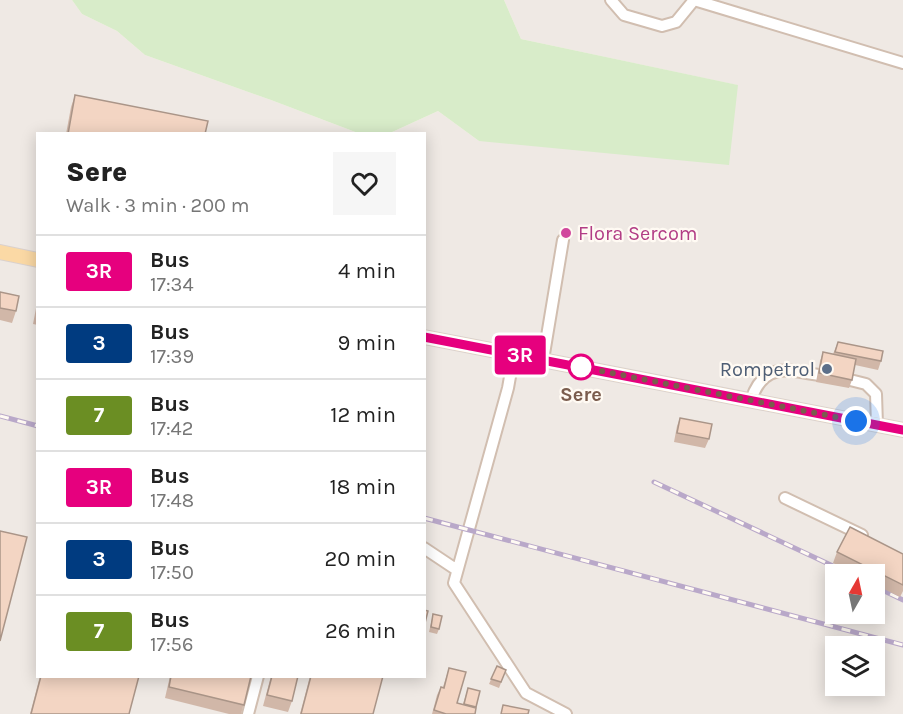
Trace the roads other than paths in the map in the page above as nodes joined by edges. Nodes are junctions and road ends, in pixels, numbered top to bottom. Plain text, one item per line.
1 (611, 0) edge
2 (903, 63) edge
3 (563, 240) dead end
4 (0, 252) edge
5 (36, 260) edge
6 (426, 337) edge
7 (514, 354) junction
8 (543, 360) junction
9 (818, 375) edge
10 (850, 380) edge
11 (751, 400) junction
12 (877, 425) junction
13 (903, 430) edge
14 (785, 498) dead end
15 (876, 541) edge
16 (426, 549) edge
17 (457, 570) junction
18 (257, 678) edge
19 (248, 714) edge
20 (566, 714) edge

1 - 2 street
3 - 8 street
4 - 5 main road
6 - 7 main road
7 - 8 main road
7 - 17 street
8 - 11 main road
9 - 11 street
10 - 12 street
11 - 12 main road
12 - 13 main road
14 - 15 street
16 - 17 street
17 - 20 street
18 - 19 street

